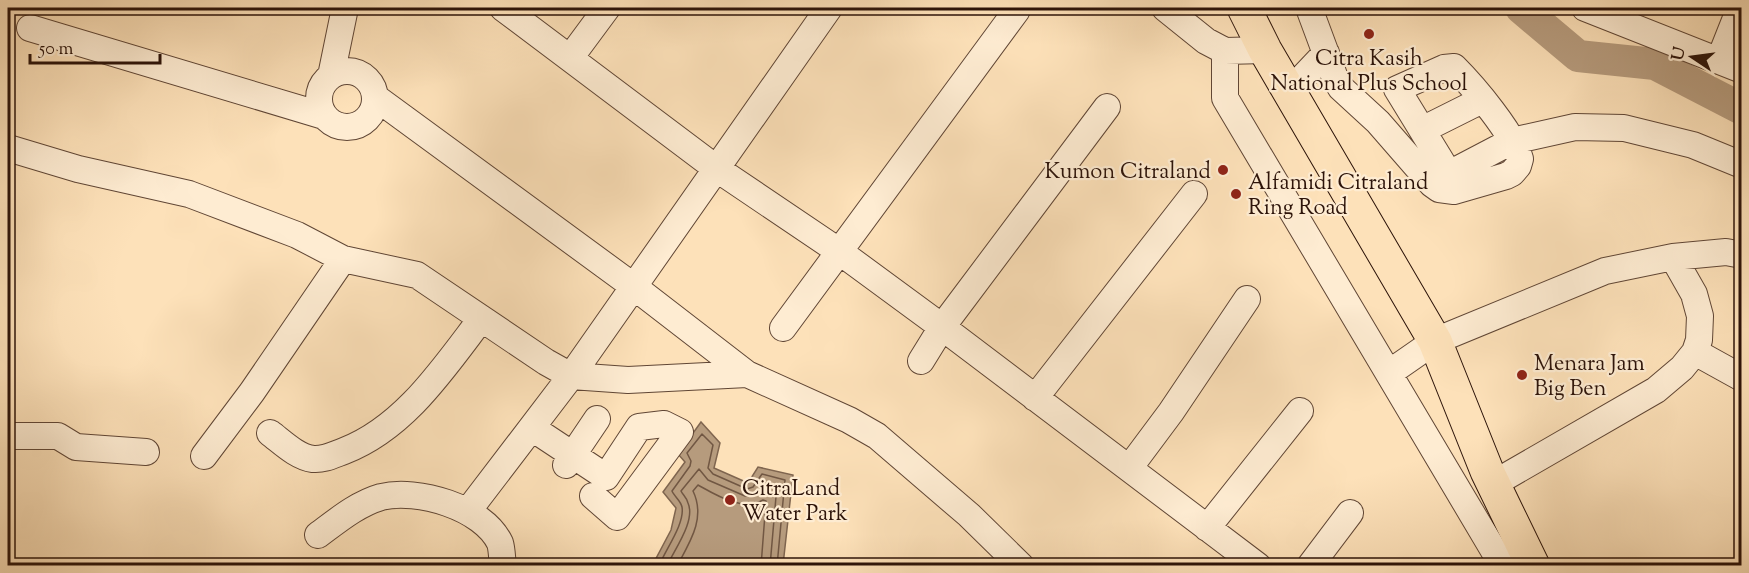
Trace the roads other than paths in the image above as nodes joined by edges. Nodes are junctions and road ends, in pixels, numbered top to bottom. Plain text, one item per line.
1 (345, 8) edge
2 (503, 8) edge
3 (607, 8) edge
4 (829, 8) edge
5 (1165, 8) edge
6 (1244, 8) edge
7 (1309, 8) edge
8 (1740, 8) edge
9 (1017, 10) dead end
10 (1596, 10) edge
11 (30, 28) dead end
12 (1266, 50) junction
13 (1225, 51) junction
14 (1326, 53) junction
15 (570, 58) junction
16 (1730, 66) edge
17 (331, 76) junction
18 (1290, 91) junction
19 (375, 97) junction
20 (1482, 100) junction
21 (1107, 107) dead end
22 (324, 116) junction
23 (1422, 130) junction
24 (1512, 141) junction
25 (8, 148) edge
26 (1742, 165) edge
27 (717, 169) junction
28 (1194, 194) dead end
29 (840, 252) junction
30 (1742, 255) edge
31 (1673, 257) junction
32 (343, 259) junction
33 (633, 286) junction
34 (1247, 299) dead end
35 (481, 319) junction
36 (942, 327) junction
37 (783, 328) dead end
38 (1435, 341) junction
39 (1695, 352) junction
40 (921, 361) dead end
41 (1389, 373) junction
42 (747, 374) junction
43 (571, 376) junction
44 (1742, 378) edge
45 (1035, 398) junction
46 (1300, 411) dead end
47 (597, 419) dead end
48 (529, 432) junction
49 (270, 433) dead end
50 (8, 436) edge
51 (146, 452) dead end
52 (204, 456) dead end
53 (569, 460) junction
54 (1130, 467) junction
55 (1490, 477) junction
56 (599, 486) dead end
57 (1456, 487) junction
58 (468, 512) junction
59 (1350, 513) dead end
60 (1207, 528) junction
61 (318, 535) dead end
62 (503, 566) edge
63 (1021, 566) edge
64 (1258, 566) edge
65 (1310, 566) edge
66 (1503, 566) edge
67 (1533, 566) edge

1 - 17 street
2 - 15 street
3 - 15 street
4 - 27 street
5 - 13 street
6 - 12 highway
7 - 14 street
8 - 16 street
9 - 29 street
10 - 16 street
11 - 22 street
12 - 13 street
12 - 18 highway
13 - 41 street
14 - 18 street
14 - 24 street
15 - 27 street
17 - 19 street
17 - 22 street
18 - 38 highway
19 - 22 street
19 - 33 street
20 - 23 street
20 - 23 street
20 - 24 street
21 - 36 street
23 - 24 street
24 - 26 street
25 - 32 street
27 - 29 street
27 - 33 street
28 - 45 street
29 - 36 street
29 - 37 street
30 - 31 street
31 - 38 street
31 - 39 street
32 - 35 street
32 - 52 street
33 - 42 street
33 - 43 street
34 - 54 street
35 - 43 street
35 - 49 street
36 - 40 street
36 - 45 street
38 - 41 street
38 - 55 highway
39 - 44 street
39 - 55 street
41 - 57 street
42 - 43 street
42 - 63 street
43 - 48 street
45 - 54 street
46 - 60 street
47 - 53 street
48 - 53 street
48 - 58 street
50 - 51 street
53 - 56 street
54 - 60 street
55 - 57 street
55 - 67 highway
57 - 66 street
58 - 61 street
58 - 62 street
59 - 65 street
60 - 64 street

